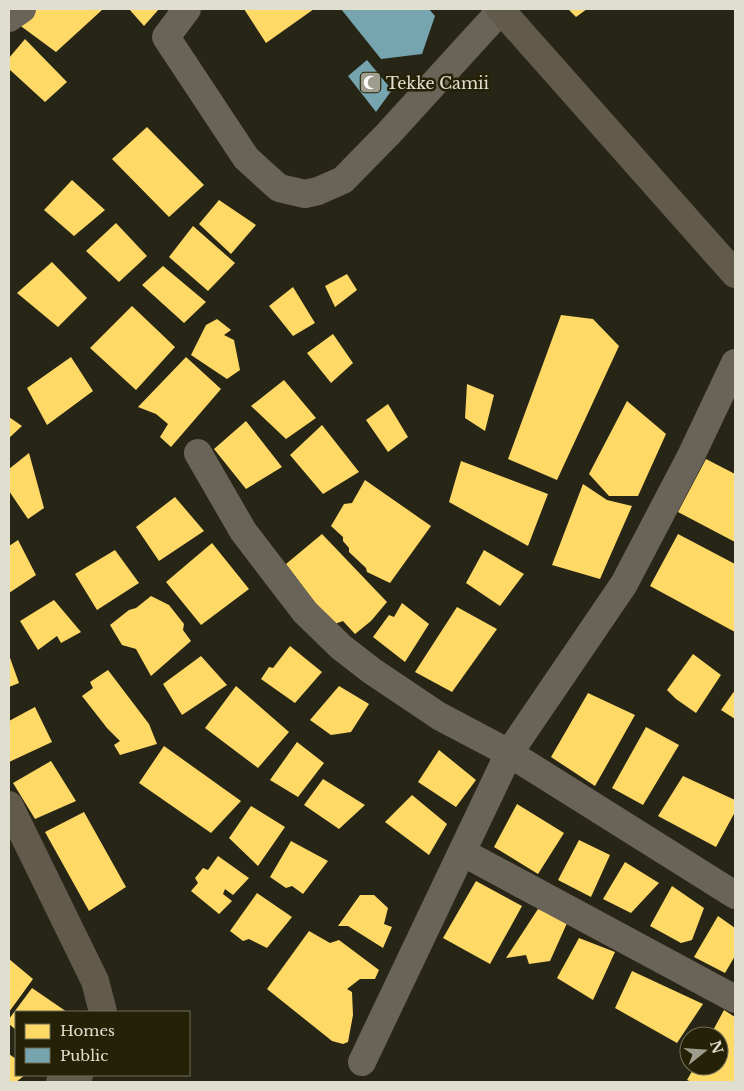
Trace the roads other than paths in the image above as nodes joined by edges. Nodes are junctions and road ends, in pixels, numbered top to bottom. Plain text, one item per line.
1 (22, 9) edge
2 (187, 9) edge
3 (501, 9) edge
4 (9, 18) edge
5 (735, 274) edge
6 (735, 363) edge
7 (198, 453) dead end
8 (509, 753) junction
9 (9, 806) edge
10 (462, 852) junction
11 (735, 895) edge
12 (735, 999) edge
13 (103, 1011) edge
14 (362, 1062) dead end
15 (76, 1076) edge
16 (60, 1082) edge

1 - 4 street
2 - 3 street
3 - 5 street
6 - 8 street
7 - 8 street
8 - 10 street
8 - 11 street
9 - 13 street
10 - 12 street
10 - 14 street
15 - 16 street

